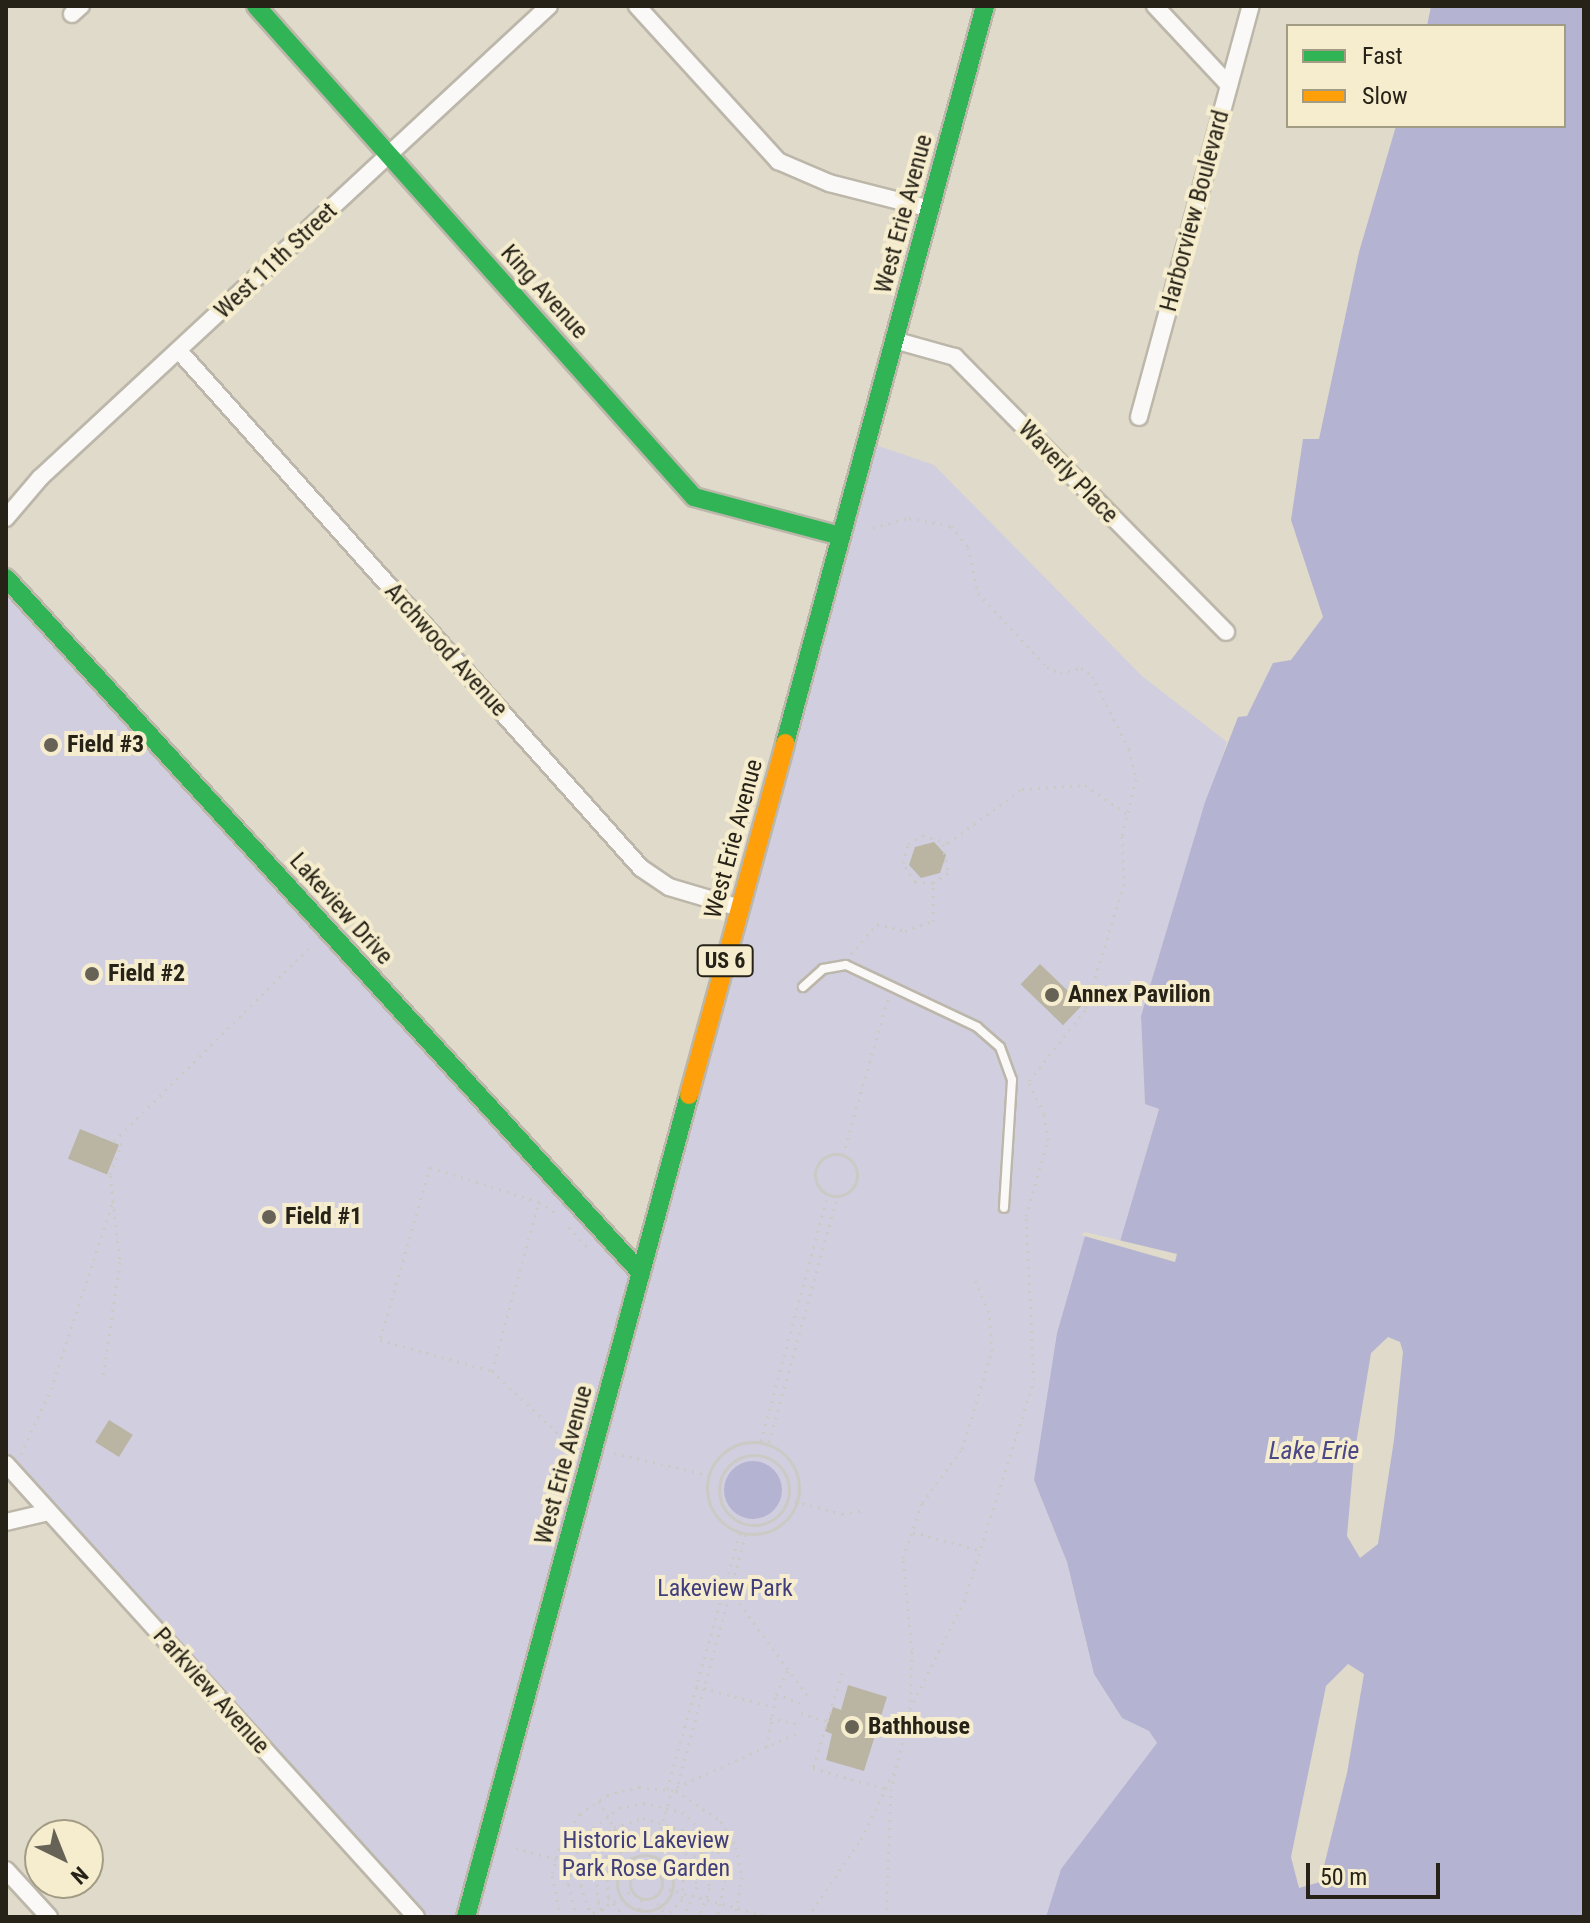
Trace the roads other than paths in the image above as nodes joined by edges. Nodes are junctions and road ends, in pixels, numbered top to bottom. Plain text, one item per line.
1 (256, 6) edge
2 (549, 6) edge
3 (637, 6) edge
4 (985, 6) edge
5 (1155, 6) edge
6 (1251, 6) edge
7 (1229, 85) junction
8 (389, 154) junction
9 (930, 209) junction
10 (894, 340) junction
11 (180, 352) junction
12 (1139, 417) dead end
13 (6, 518) edge
14 (841, 536) junction
15 (6, 578) edge
16 (1226, 632) dead end
17 (740, 908) junction
18 (803, 987) dead end
19 (1004, 1208) dead end
20 (641, 1273) junction
21 (6, 1464) edge
22 (49, 1512) junction
23 (6, 1522) edge
24 (6, 1870) edge
25 (49, 1917) edge
26 (416, 1917) edge
27 (466, 1917) edge

1 - 8 main road, King Avenue
2 - 8 street, West 11th Street
3 - 9 street
4 - 9 main road, West Erie Avenue / US 6
5 - 7 street
6 - 7 street, Harborview Boulevard
7 - 12 street, Harborview Boulevard
8 - 11 street, West 11th Street
8 - 14 main road, King Avenue
9 - 10 main road, West Erie Avenue / US 6
10 - 14 main road, West Erie Avenue / US 6
10 - 16 street, Waverly Place
11 - 13 street, West 11th Street
11 - 17 street, Archwood Avenue
14 - 17 main road, West Erie Avenue / US 6
15 - 20 main road, Lakeview Drive
17 - 20 main road, West Erie Avenue / US 6
18 - 19 lane
20 - 27 main road, West Erie Avenue / US 6
21 - 22 street, Parkview Avenue
22 - 23 street
22 - 26 street, Parkview Avenue
24 - 25 street

